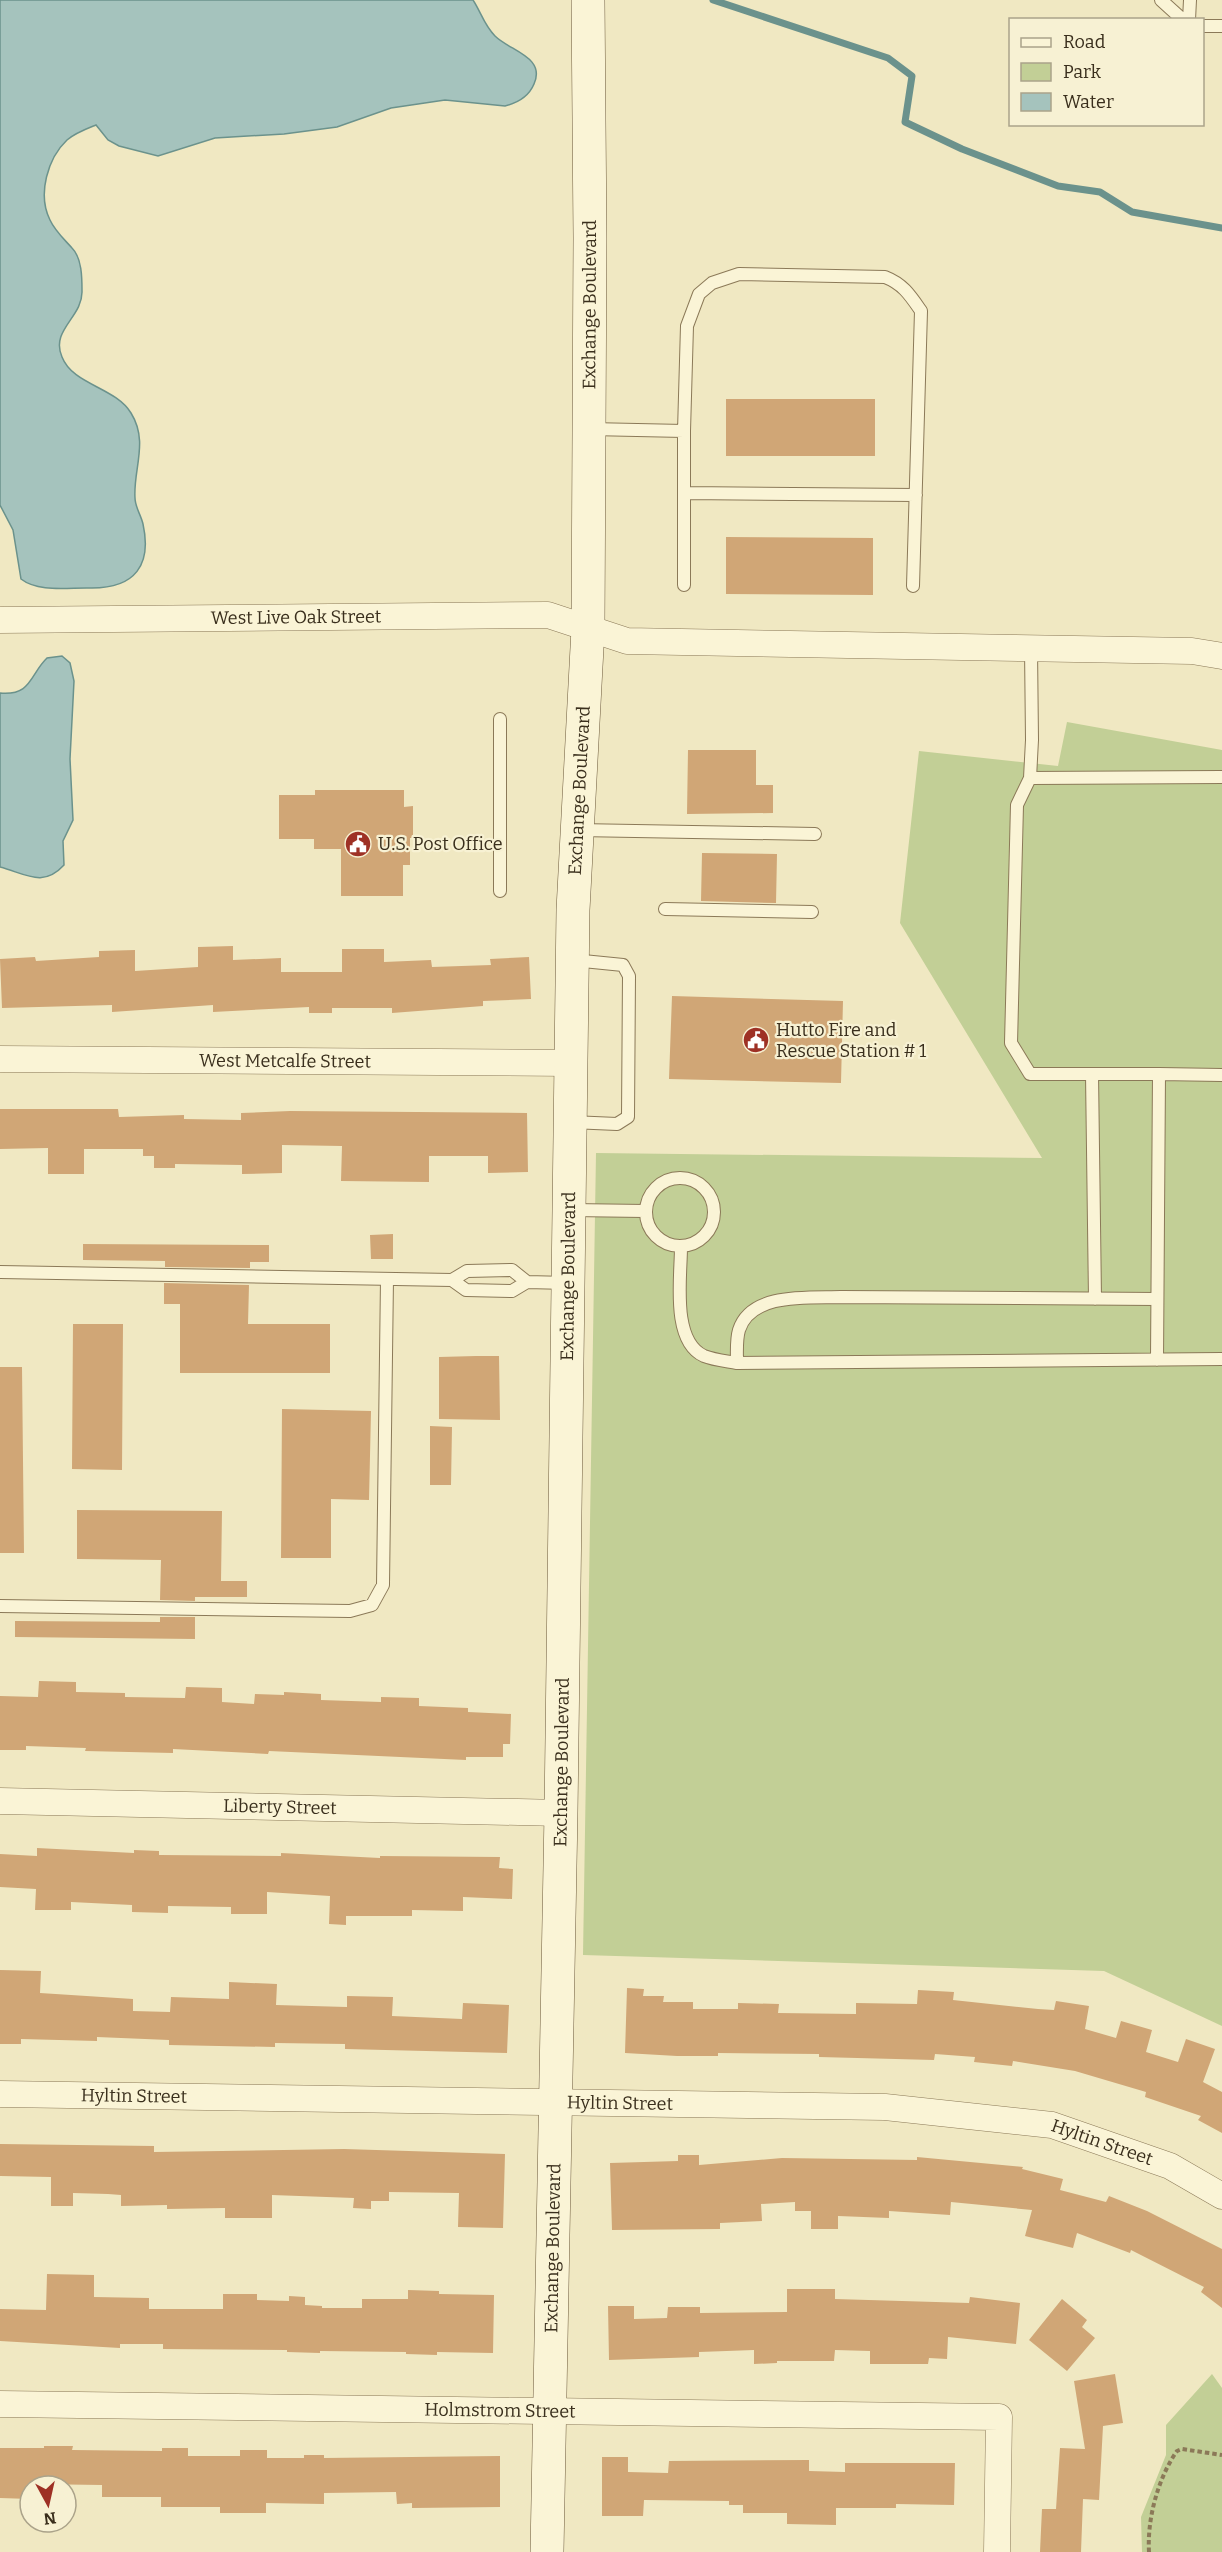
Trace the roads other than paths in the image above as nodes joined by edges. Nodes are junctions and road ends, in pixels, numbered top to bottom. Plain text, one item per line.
1 (588, 0) edge
2 (1161, 0) edge
3 (1190, 0) edge
4 (1181, 18) edge
5 (1189, 18) edge
6 (1204, 26) edge
7 (1222, 26) edge
8 (589, 429) junction
9 (684, 431) junction
10 (685, 493) junction
11 (916, 495) junction
12 (684, 585) dead end
13 (913, 586) dead end
14 (1, 616) edge
15 (588, 629) junction
16 (1031, 648) junction
17 (1222, 656) edge
18 (500, 719) dead end
19 (1222, 777) edge
20 (1030, 778) junction
21 (577, 830) junction
22 (815, 834) dead end
23 (500, 891) dead end
24 (665, 909) dead end
25 (812, 912) dead end
26 (572, 960) junction
27 (0, 1059) edge
28 (571, 1063) junction
29 (1092, 1074) junction
30 (1160, 1074) junction
31 (1222, 1076) edge
32 (570, 1122) junction
33 (569, 1210) junction
34 (645, 1211) junction
35 (681, 1246) junction
36 (0, 1272) edge
37 (387, 1279) junction
38 (452, 1280) junction
39 (527, 1282) junction
40 (568, 1283) junction
41 (1095, 1299) junction
42 (1157, 1299) junction
43 (1222, 1359) edge
44 (1157, 1360) junction
45 (737, 1363) junction
46 (0, 1606) edge
47 (0, 1801) edge
48 (561, 1813) junction
49 (0, 2094) edge
50 (555, 2103) junction
51 (1222, 2196) edge
52 (0, 2404) edge
53 (550, 2411) junction
54 (547, 2552) edge
55 (997, 2552) edge

1 - 8 street, Exchange Boulevard
2 - 4 lane
3 - 5 lane
6 - 7 lane
8 - 9 lane
8 - 15 street, Exchange Boulevard
9 - 10 lane
9 - 11 lane
10 - 11 lane
10 - 12 lane
11 - 13 lane
14 - 15 street, West Live Oak Street
15 - 16 street, West Live Oak Street
15 - 21 street, Exchange Boulevard
16 - 17 street, West Live Oak Street
16 - 20 lane
18 - 23 lane
19 - 20 lane
20 - 29 lane
21 - 22 lane
21 - 26 street, Exchange Boulevard
24 - 25 lane
26 - 28 street, Exchange Boulevard
26 - 32 lane
27 - 28 street, West Metcalfe Street
28 - 32 street, Exchange Boulevard
29 - 30 lane
29 - 41 lane
30 - 31 lane
30 - 42 lane
32 - 33 street, Exchange Boulevard
33 - 34 lane
33 - 40 street, Exchange Boulevard
34 - 35 lane
34 - 35 lane
35 - 45 lane
36 - 37 lane
37 - 38 lane
37 - 46 lane
38 - 39 lane
38 - 39 lane
39 - 40 lane
40 - 48 street, Exchange Boulevard
41 - 42 lane
41 - 45 lane
42 - 44 lane
43 - 44 lane
44 - 45 lane
47 - 48 street, Liberty Street
48 - 50 street, Exchange Boulevard
49 - 50 street, Hyltin Street
50 - 51 street, Hyltin Street
50 - 53 street, Exchange Boulevard
52 - 53 street, Holmstrom Street
53 - 54 street, Exchange Boulevard
53 - 55 street, Holmstrom Street

